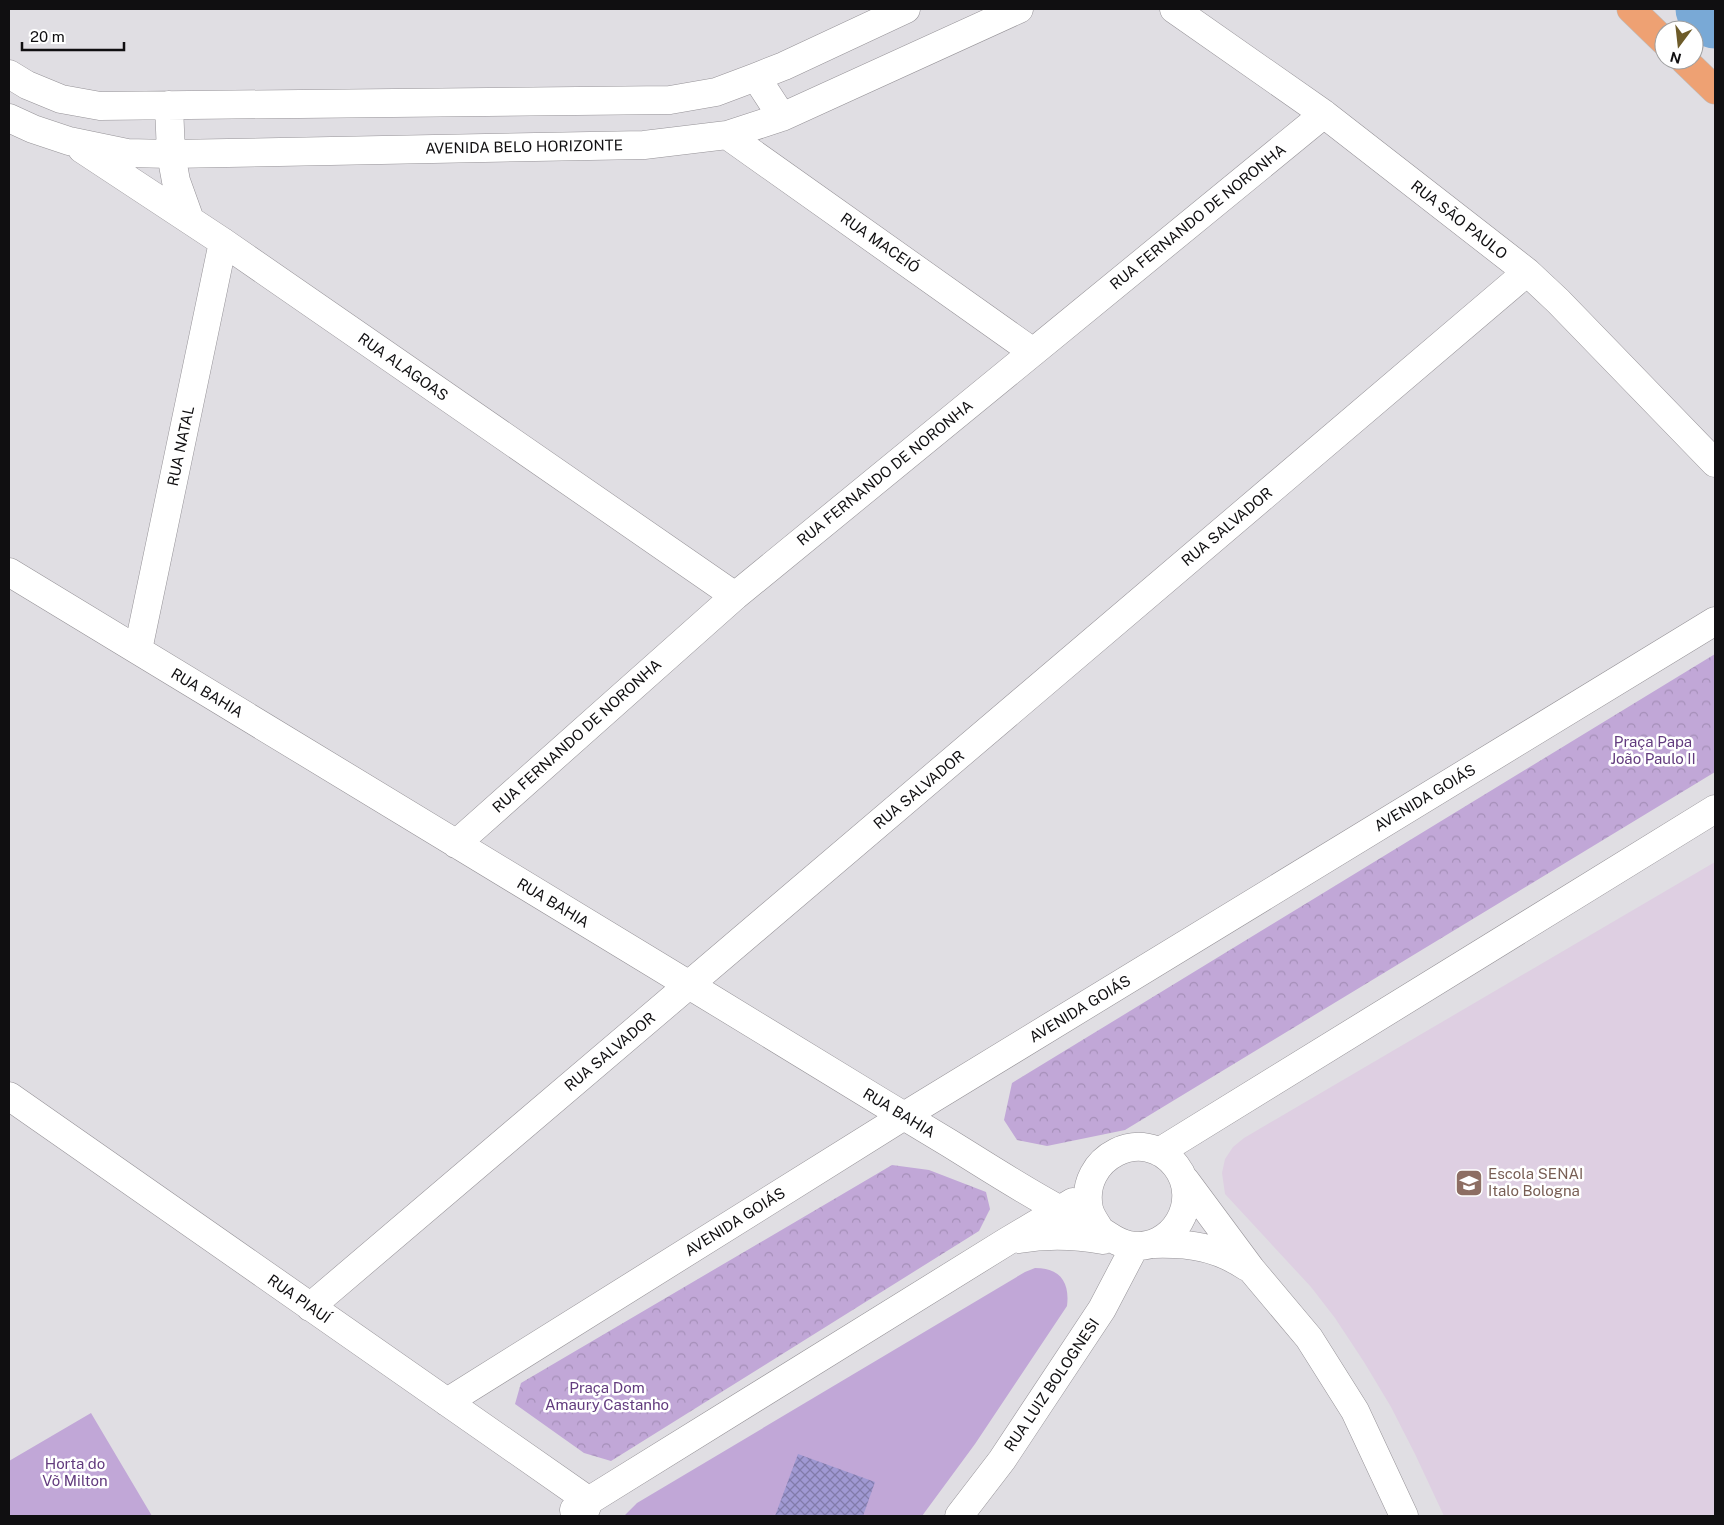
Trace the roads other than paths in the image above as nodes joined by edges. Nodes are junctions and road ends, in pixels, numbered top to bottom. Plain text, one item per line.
1 (906, 9) edge
2 (1019, 9) edge
3 (1174, 9) edge
4 (1631, 9) edge
5 (1654, 31) edge
6 (1694, 70) edge
7 (9, 74) edge
8 (756, 77) junction
9 (1715, 90) edge
10 (670, 100) junction
11 (170, 105) junction
12 (1324, 114) junction
13 (782, 116) junction
14 (9, 118) edge
15 (727, 135) junction
16 (69, 141) junction
17 (677, 142) junction
18 (171, 154) junction
19 (190, 220) junction
20 (224, 242) junction
21 (1527, 272) junction
22 (1033, 352) junction
23 (1715, 463) edge
24 (9, 572) edge
25 (735, 596) junction
26 (1715, 621) edge
27 (138, 650) junction
28 (1715, 810) edge
29 (456, 844) junction
30 (689, 985) junction
31 (9, 1096) edge
32 (904, 1116) junction
33 (1159, 1152) junction
34 (1185, 1180) junction
35 (1088, 1194) junction
36 (1060, 1210) junction
37 (1126, 1240) junction
38 (1006, 1242) junction
39 (1251, 1269) junction
40 (310, 1307) junction
41 (447, 1402) junction
42 (586, 1509) edge
43 (564, 1516) edge
44 (959, 1516) edge
45 (1404, 1516) edge

1 - 8 street
2 - 13 street, AVENIDA BELO HORIZONTE
3 - 12 street, RUA SÃO PAULO
4 - 5 main road
6 - 9 main road
7 - 11 street
8 - 10 street
8 - 13 street
10 - 11 street
10 - 17 street
11 - 18 street
12 - 21 street, RUA SÃO PAULO
12 - 22 street, RUA FERNANDO DE NORONHA
13 - 15 street, AVENIDA BELO HORIZONTE
14 - 16 street, AVENIDA BELO HORIZONTE
15 - 17 street, AVENIDA BELO HORIZONTE
15 - 22 street, RUA MACEIÓ
16 - 18 street, AVENIDA BELO HORIZONTE
16 - 19 street, RUA ALAGOAS
17 - 18 street, AVENIDA BELO HORIZONTE
18 - 19 street
19 - 20 street, RUA ALAGOAS
20 - 25 street, RUA ALAGOAS
20 - 27 street, RUA NATAL
21 - 23 street, RUA SÃO PAULO
21 - 30 street, RUA SALVADOR
22 - 25 street, RUA FERNANDO DE NORONHA
24 - 27 street, RUA BAHIA
25 - 29 street, RUA FERNANDO DE NORONHA
26 - 32 street, AVENIDA GOIÁS
27 - 29 street, RUA BAHIA
28 - 33 street
29 - 30 street, RUA BAHIA
30 - 32 street, RUA BAHIA
30 - 40 street, RUA SALVADOR
31 - 40 street, RUA PIAUÍ
32 - 36 street, RUA BAHIA
32 - 41 street, AVENIDA GOIÁS
33 - 34 street
33 - 35 street
34 - 37 street
34 - 39 street
35 - 36 street
35 - 37 street
36 - 37 street, RUA BAHIA
36 - 38 street
37 - 38 street
37 - 39 street
37 - 44 street, RUA LUIZ BOLOGNESI
38 - 42 street
39 - 45 street
40 - 41 street, RUA PIAUÍ
41 - 42 street, RUA PIAUÍ
42 - 43 street

